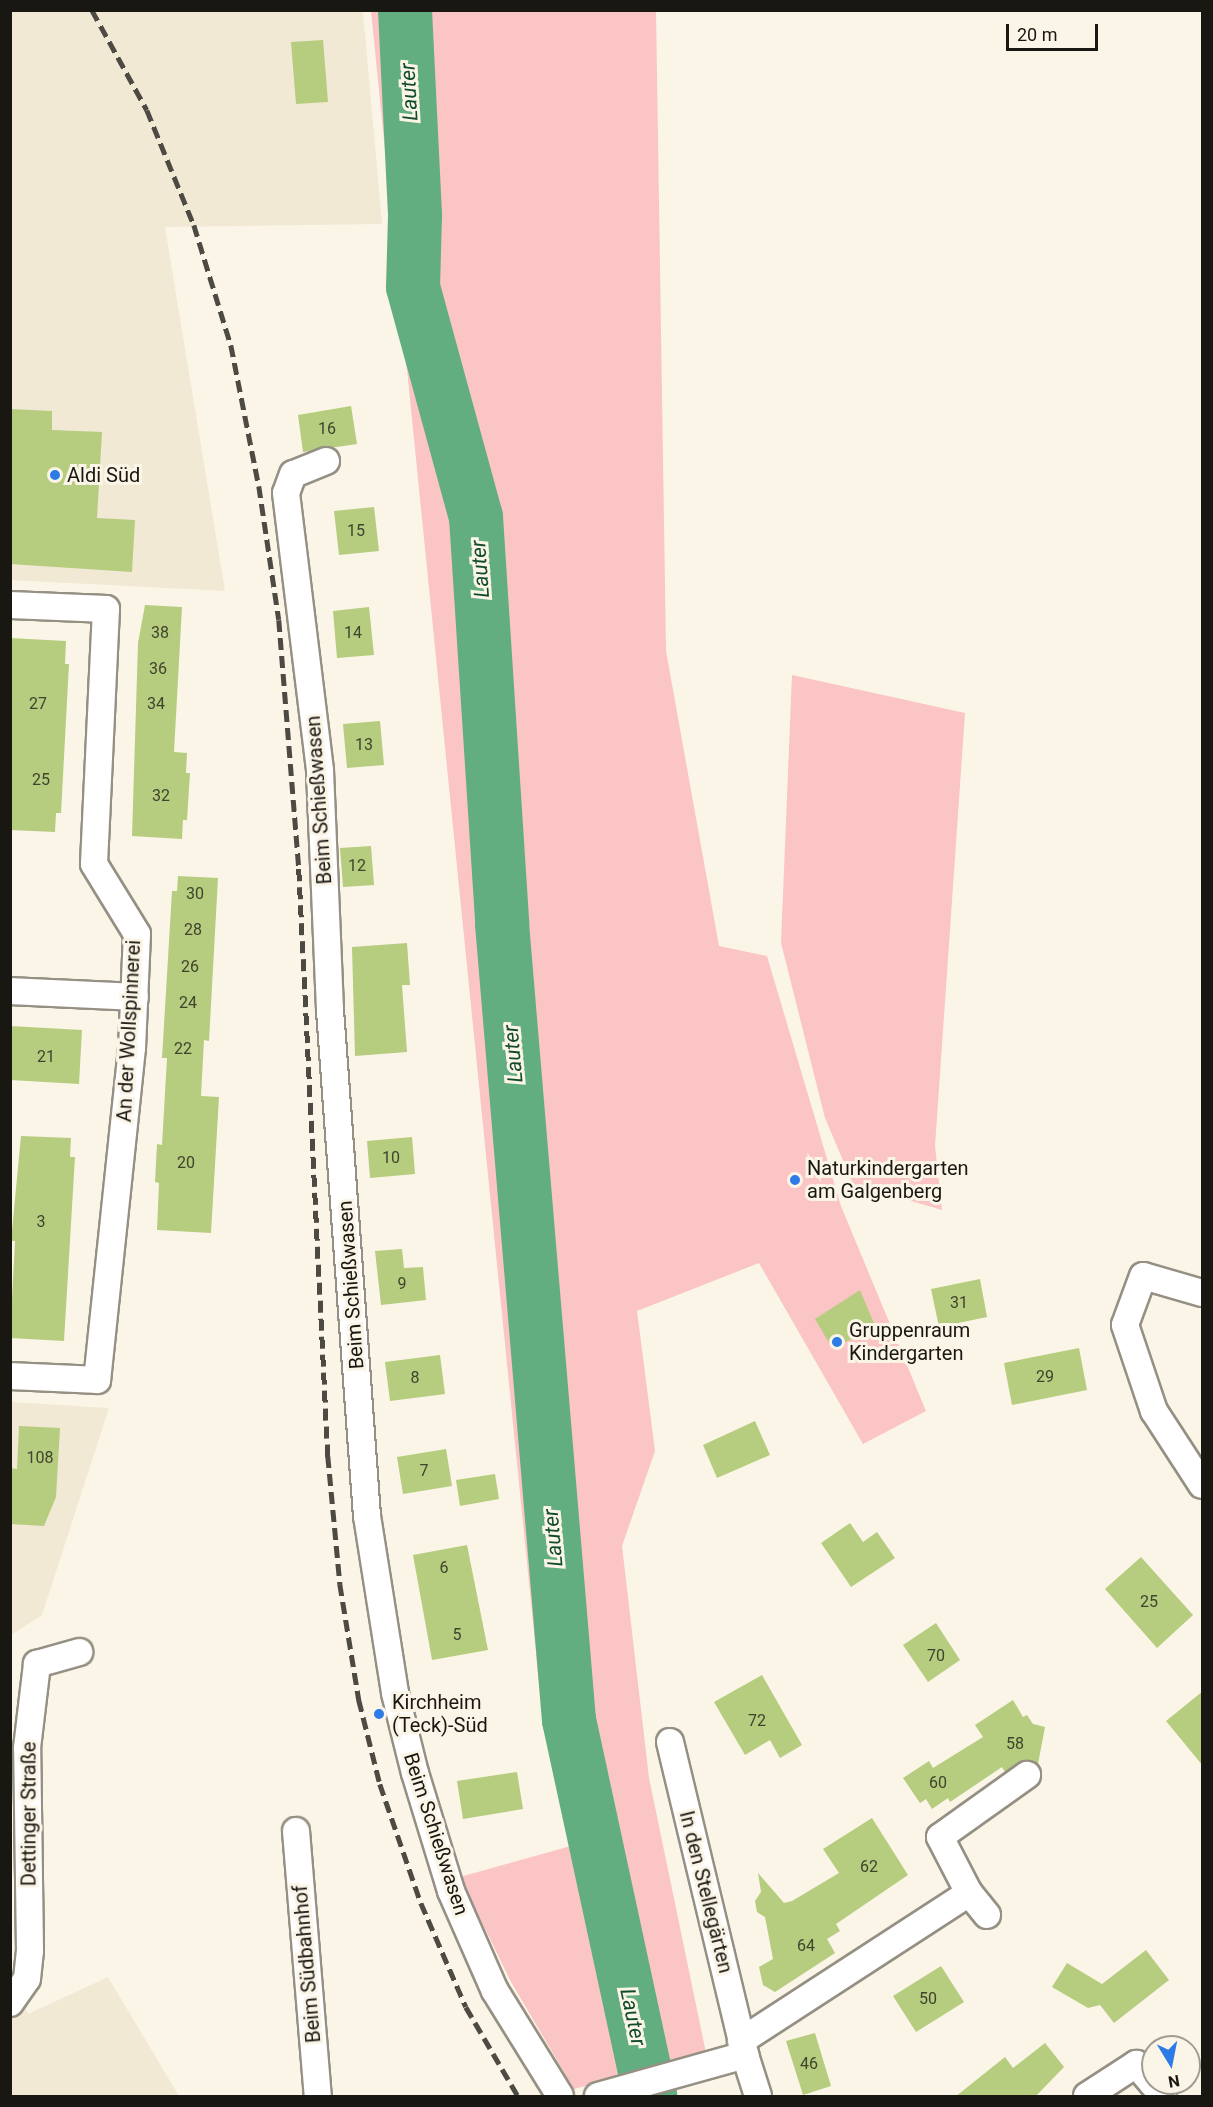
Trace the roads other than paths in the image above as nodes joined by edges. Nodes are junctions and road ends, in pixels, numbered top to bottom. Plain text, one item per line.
1 (326, 461) dead end
2 (10, 605) edge
3 (10, 991) edge
4 (135, 997) junction
5 (1203, 1293) edge
6 (10, 1376) edge
7 (1203, 1485) edge
8 (79, 1652) dead end
9 (670, 1742) dead end
10 (1027, 1775) dead end
11 (296, 1831) dead end
12 (969, 1893) junction
13 (987, 1915) dead end
14 (10, 2003) edge
15 (743, 2048) junction
16 (318, 2097) edge
17 (560, 2097) edge
18 (598, 2097) edge
19 (758, 2097) edge
20 (1087, 2097) edge
21 (1163, 2097) edge

1 - 17 street, Beim Schießwasen
2 - 4 street, An der Wollspinnerei
3 - 4 street
4 - 6 street, An der Wollspinnerei
5 - 7 street
8 - 14 street, Dettinger Straße
9 - 15 street, In den Stellegärten
10 - 12 street
11 - 16 street, Beim Südbahnhof
12 - 13 street
12 - 15 street
15 - 18 street
15 - 19 street, In den Stellegärten
20 - 21 street

